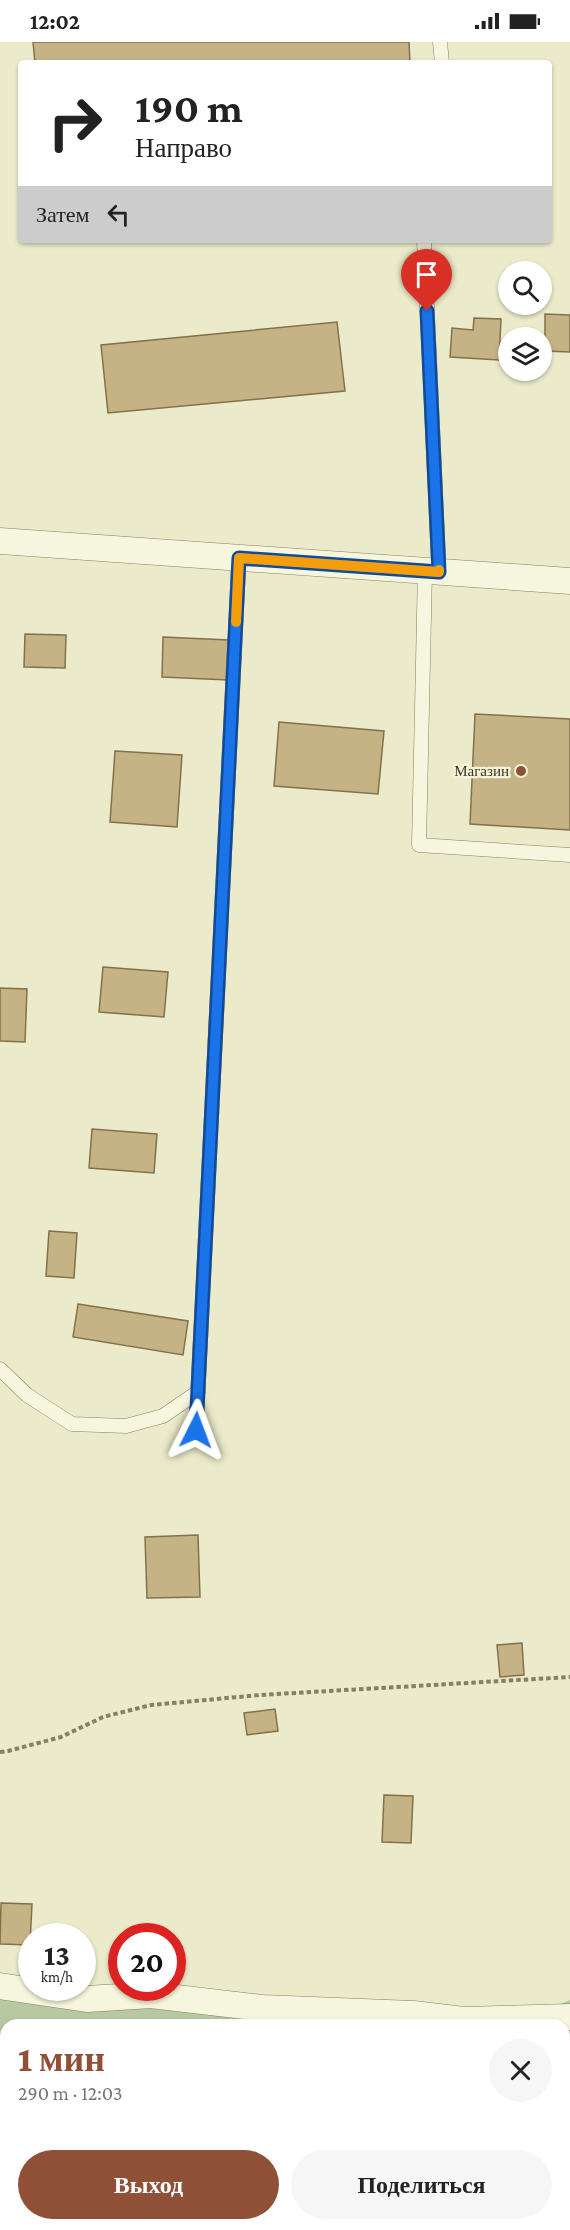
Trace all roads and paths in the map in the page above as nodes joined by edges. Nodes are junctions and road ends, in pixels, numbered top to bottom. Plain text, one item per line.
1 (440, 42) edge
2 (442, 60) edge
3 (424, 243) edge
4 (0, 541) edge
5 (239, 558) junction
6 (432, 571) junction
7 (570, 581) edge
8 (570, 855) edge
9 (0, 1369) edge
10 (198, 1392) junction
11 (196, 1430) dead end
12 (570, 1677) edge
13 (0, 1752) edge
14 (0, 1986) edge
15 (570, 2017) edge
16 (444, 2019) edge
17 (527, 2019) edge

1 - 2 lane
3 - 6 lane
4 - 5 street
5 - 6 street
5 - 10 lane
6 - 7 street
6 - 8 lane
9 - 10 lane
10 - 11 lane
12 - 13 path
14 - 16 street
15 - 17 street

